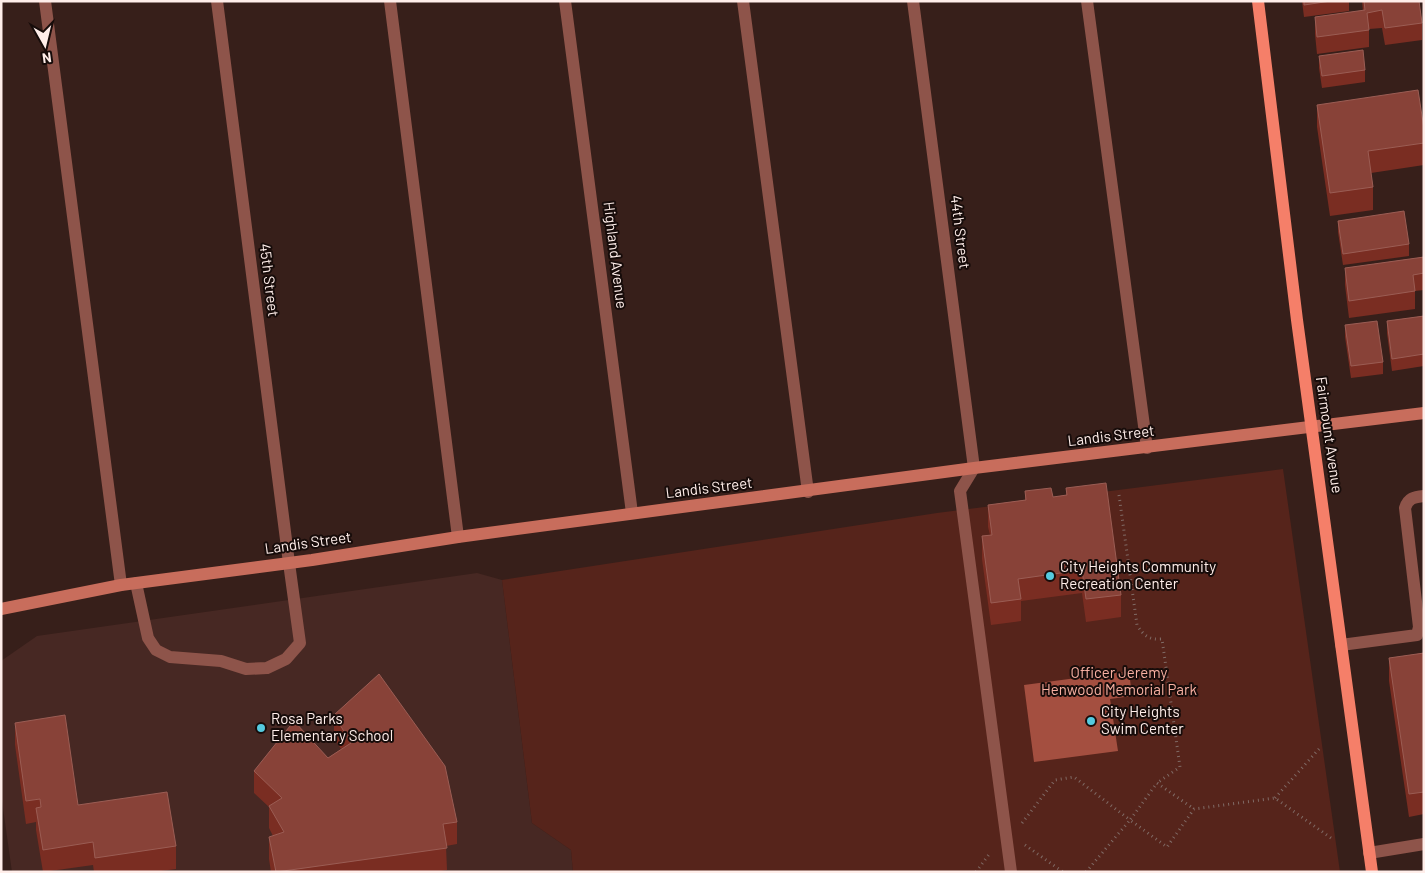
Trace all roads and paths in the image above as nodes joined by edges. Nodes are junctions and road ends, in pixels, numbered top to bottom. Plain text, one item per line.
1 (45, 1) edge
2 (217, 1) edge
3 (390, 1) edge
4 (565, 1) edge
5 (743, 1) edge
6 (913, 1) edge
7 (1087, 1) edge
8 (1258, 1) edge
9 (1424, 413) edge
10 (1312, 425) junction
11 (1147, 448) junction
12 (974, 468) junction
13 (808, 492) junction
14 (1119, 496) dead end
15 (1424, 496) edge
16 (632, 514) junction
17 (458, 537) junction
18 (289, 563) junction
19 (136, 583) junction
20 (121, 585) junction
21 (1, 609) edge
22 (1341, 645) junction
23 (1319, 749) dead end
24 (1157, 783) junction
25 (1275, 798) junction
26 (1194, 809) junction
27 (1130, 820) junction
28 (1008, 834) junction
29 (1331, 838) dead end
30 (1424, 844) edge
31 (1369, 852) junction
32 (1011, 872) edge
33 (1063, 872) edge
34 (1086, 872) edge
35 (1372, 872) edge

1 - 20 street
2 - 18 street, 45th Street
3 - 17 street
4 - 16 street, Highland Avenue
5 - 13 street
6 - 12 street, 44th Street
7 - 11 street
8 - 10 main road, Fairmount Avenue
9 - 10 street, Landis Street
10 - 11 street, Landis Street
10 - 22 main road, Fairmount Avenue
11 - 12 street, Landis Street
12 - 13 street, Landis Street
12 - 28 street
13 - 16 street, Landis Street
14 - 24 path
15 - 22 street
16 - 17 street, Landis Street
17 - 18 street, Landis Street
18 - 19 street, Landis Street
18 - 19 street, 45th Street
19 - 20 street, Landis Street
20 - 21 street, Landis Street
22 - 31 main road, Fairmount Avenue
23 - 25 path
24 - 26 path
24 - 27 path
25 - 26 path
25 - 29 path
26 - 27 path
27 - 28 path
27 - 34 path
28 - 32 street
28 - 33 path
30 - 31 street
31 - 35 main road, Fairmount Avenue

